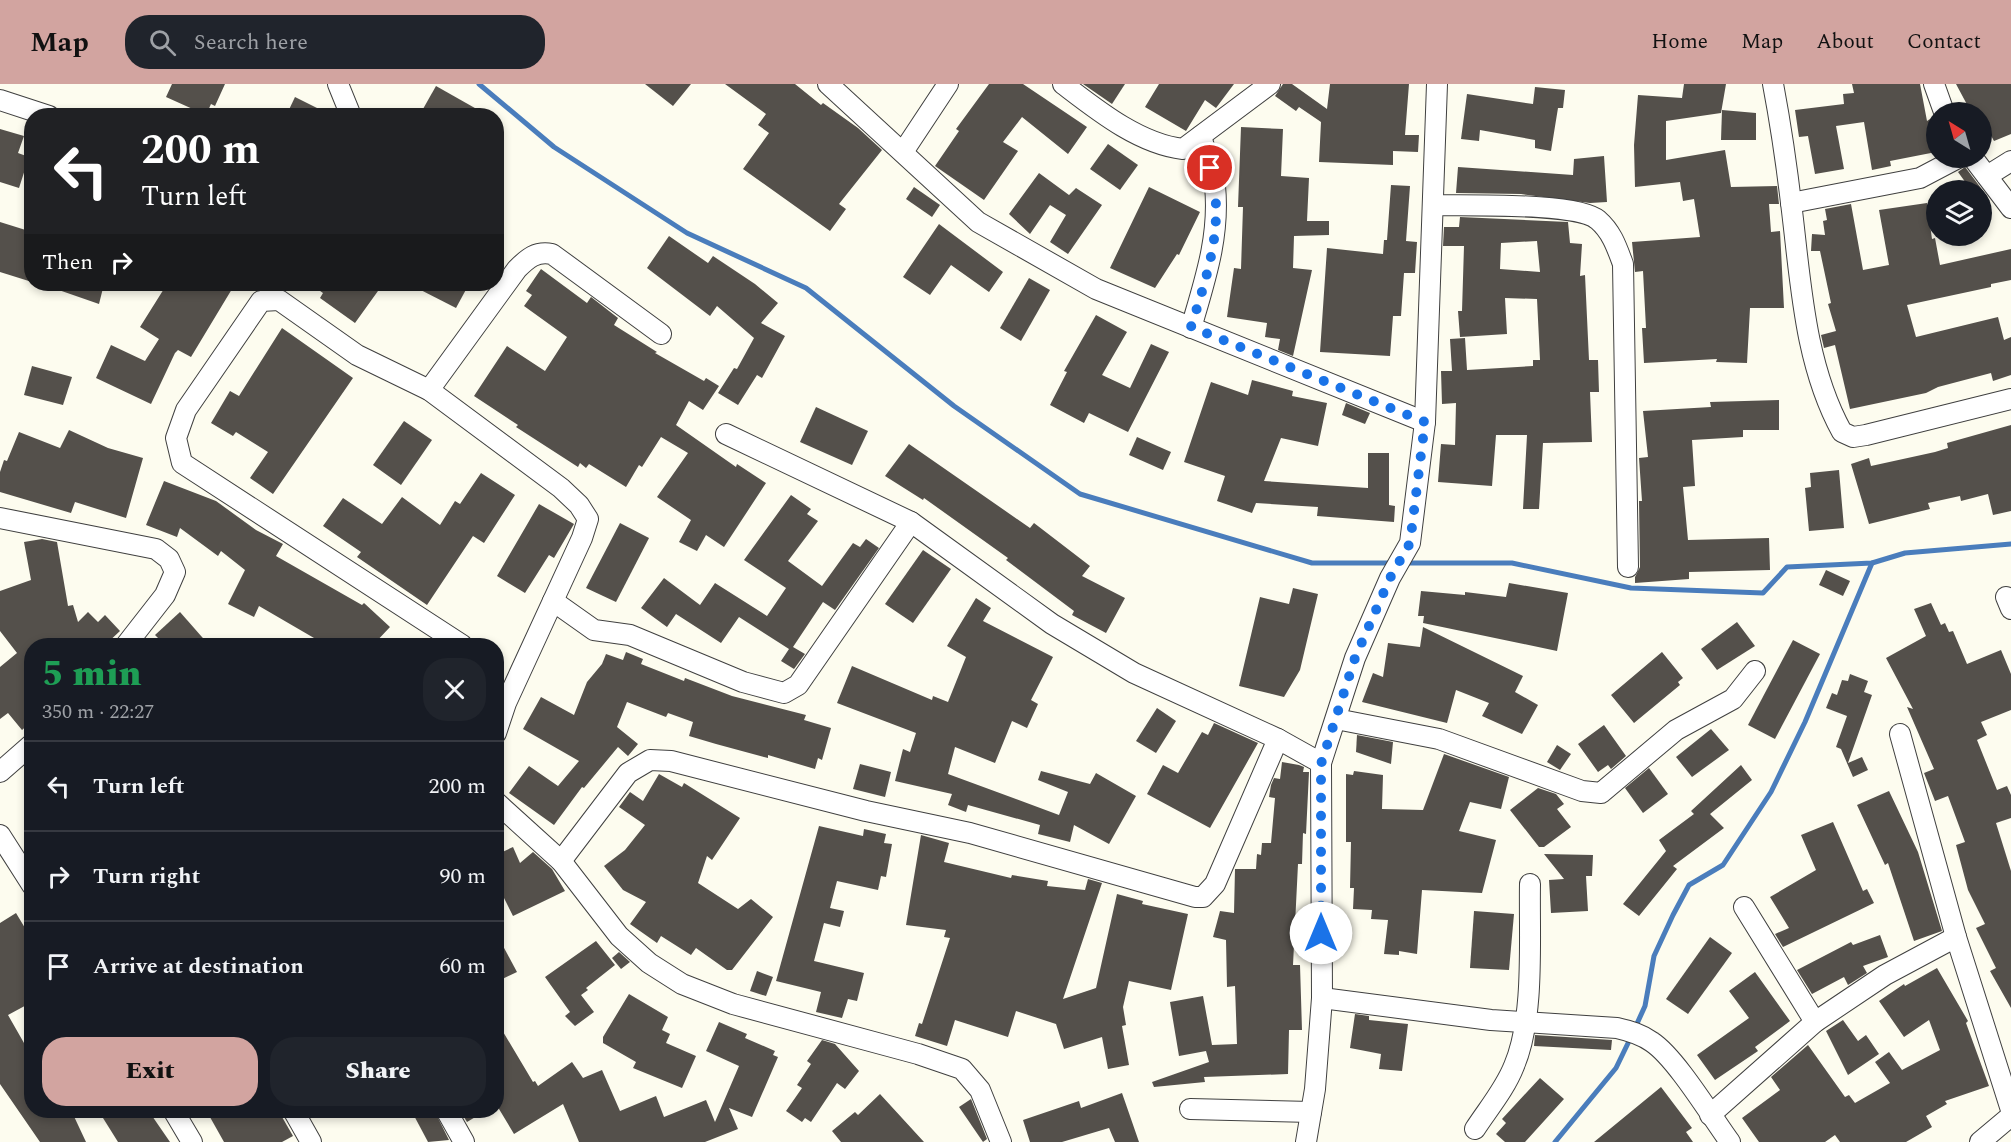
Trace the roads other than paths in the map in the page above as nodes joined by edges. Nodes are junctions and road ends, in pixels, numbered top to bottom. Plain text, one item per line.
1 (338, 84) edge
2 (828, 84) edge
3 (948, 84) edge
4 (1063, 84) edge
5 (1270, 84) edge
6 (1437, 84) edge
7 (1773, 84) edge
8 (1934, 84) edge
9 (0, 100) edge
10 (1940, 102) edge
11 (24, 108) edge
12 (348, 108) edge
13 (1201, 136) junction
14 (903, 152) junction
15 (2011, 161) edge
16 (1939, 168) edge
17 (1981, 168) edge
18 (1987, 176) junction
19 (1791, 203) junction
20 (1433, 205) junction
21 (2011, 208) edge
22 (504, 287) edge
23 (501, 291) edge
24 (1191, 327) junction
25 (662, 334) dead end
26 (429, 390) junction
27 (2011, 399) edge
28 (1425, 422) junction
29 (726, 434) dead end
30 (0, 518) edge
31 (911, 522) junction
32 (1628, 567) dead end
33 (553, 601) junction
34 (131, 638) edge
35 (451, 638) edge
36 (1755, 671) dead end
37 (504, 689) edge
38 (1336, 718) junction
39 (1900, 734) dead end
40 (1278, 739) junction
41 (24, 751) edge
42 (1321, 764) junction
43 (0, 772) edge
44 (504, 809) edge
45 (0, 835) edge
46 (561, 861) junction
47 (24, 872) edge
48 (1530, 884) dead end
49 (1744, 907) dead end
50 (1956, 937) junction
51 (1322, 998) junction
52 (1526, 1021) junction
53 (1815, 1022) junction
54 (1190, 1109) dead end
55 (2011, 1110) edge
56 (1311, 1112) junction
57 (1710, 1115) junction
58 (2011, 1116) edge
59 (178, 1118) edge
60 (298, 1118) edge
61 (450, 1118) edge
62 (1475, 1129) dead end
63 (192, 1142) edge
64 (312, 1142) edge
65 (464, 1142) edge
66 (1001, 1142) edge
67 (1306, 1142) edge
68 (1730, 1142) edge
69 (1980, 1142) edge

1 - 12 street
2 - 14 street
3 - 14 street
4 - 13 street
5 - 13 street
6 - 20 street
7 - 19 street
8 - 10 street
9 - 11 street
13 - 24 street
14 - 24 street
15 - 18 street
16 - 19 street
17 - 18 street
18 - 21 street
19 - 27 street
20 - 28 street
20 - 32 street
22 - 25 street
23 - 26 street
24 - 28 street
26 - 33 street
26 - 35 street
28 - 38 street
29 - 31 street
30 - 34 street
31 - 33 street
31 - 40 street
33 - 37 street
36 - 38 street
38 - 42 street
39 - 50 street
40 - 42 street
40 - 46 street
41 - 43 street
42 - 51 street
44 - 46 street
45 - 47 street
46 - 66 street
48 - 52 street
49 - 53 street
50 - 53 street
50 - 55 street
51 - 52 street
51 - 56 street
52 - 57 street
52 - 62 street
53 - 57 street
54 - 56 street
56 - 67 street
57 - 68 street
58 - 69 street
59 - 63 street
60 - 64 street
61 - 65 street

